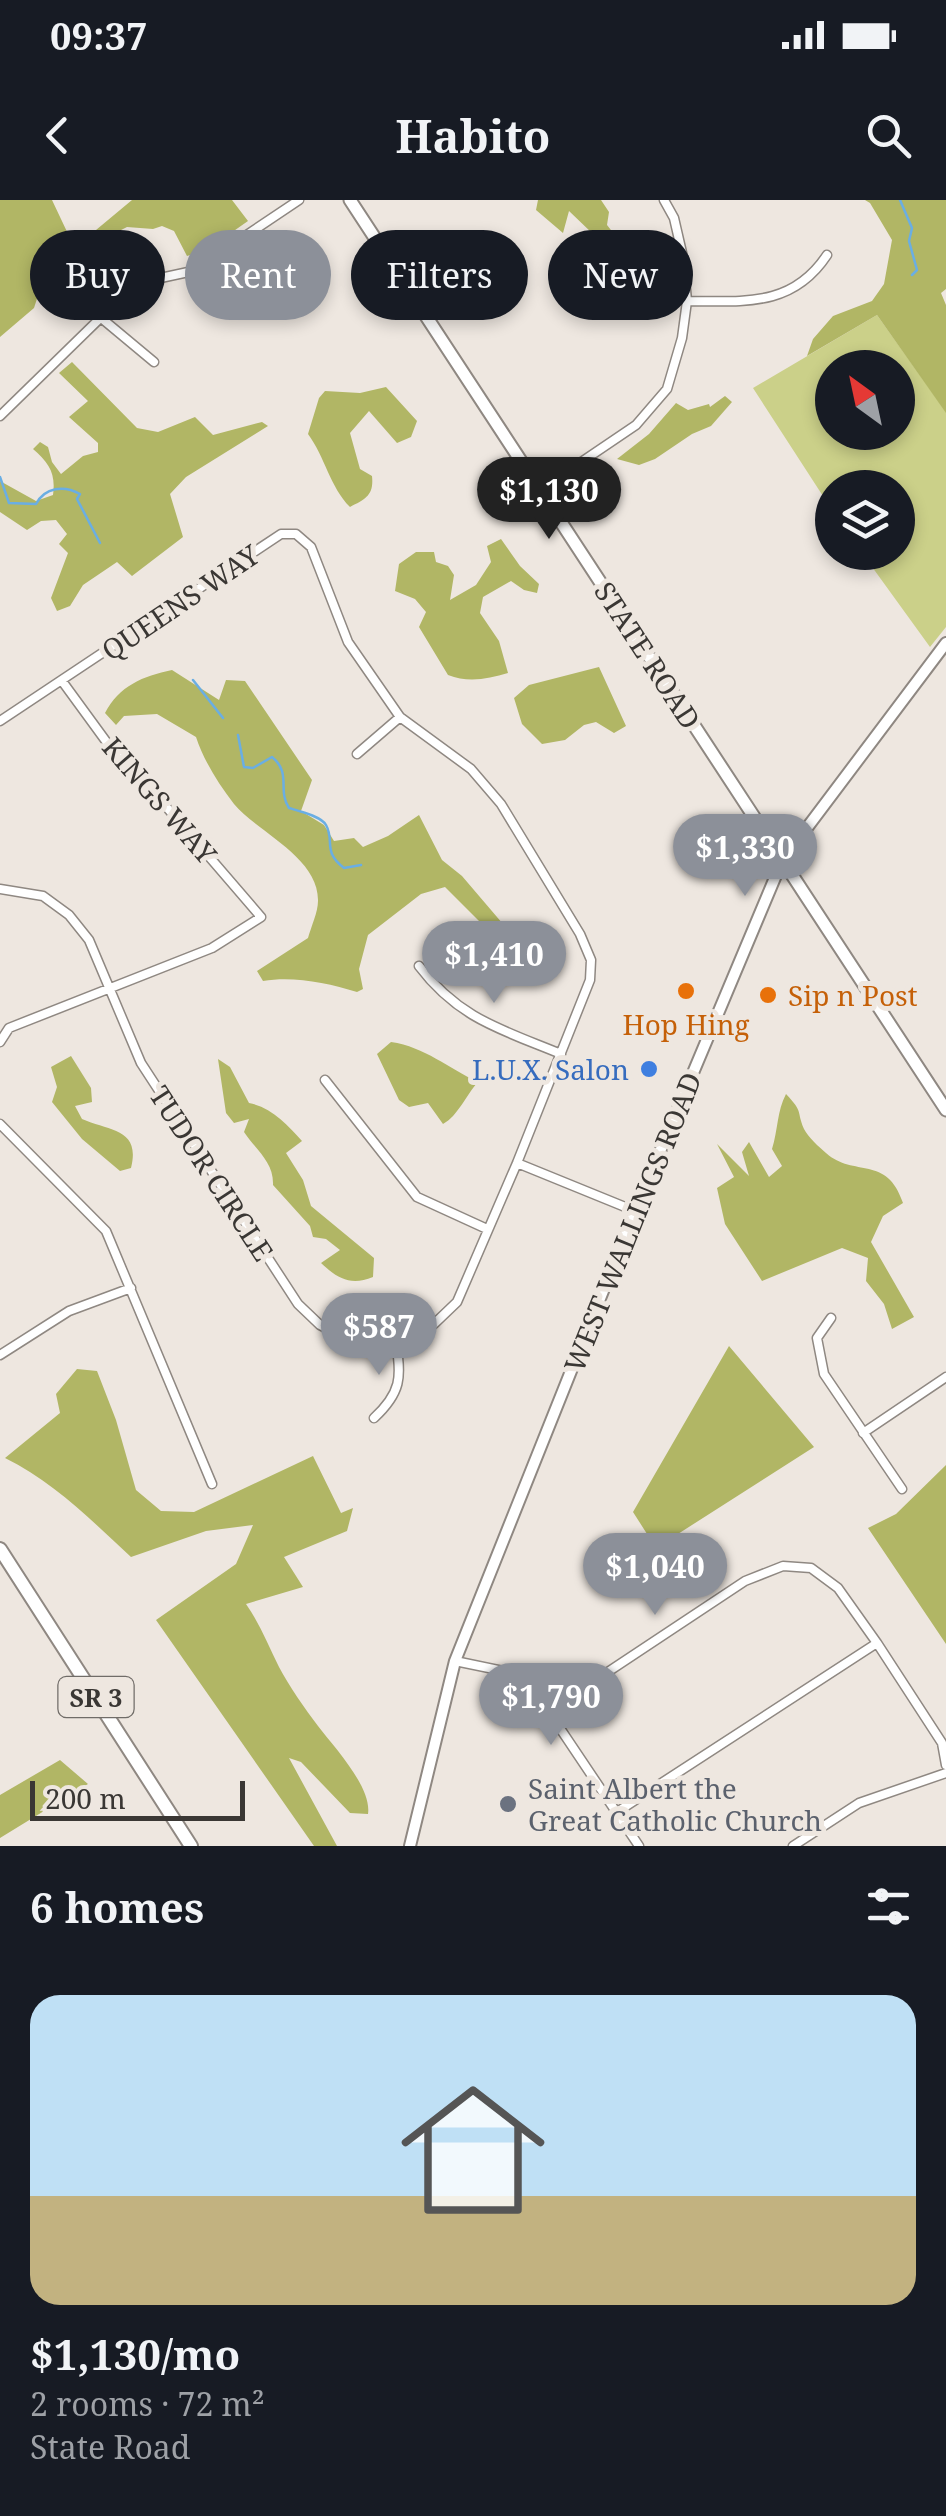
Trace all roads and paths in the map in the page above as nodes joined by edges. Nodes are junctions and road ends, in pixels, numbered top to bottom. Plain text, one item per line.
1 (299, 200) edge
2 (350, 200) edge
3 (664, 200) edge
4 (677, 230) edge
5 (827, 256) dead end
6 (165, 277) edge
7 (693, 301) edge
8 (97, 320) edge
9 (104, 320) edge
10 (684, 320) edge
11 (154, 362) dead end
12 (0, 416) edge
13 (540, 490) junction
14 (946, 643) edge
15 (62, 681) junction
16 (400, 717) junction
17 (0, 722) edge
18 (357, 754) dead end
19 (782, 861) junction
20 (0, 888) edge
21 (419, 966) dead end
22 (110, 990) junction
23 (0, 1042) edge
24 (561, 1054) junction
25 (324, 1080) dead end
26 (946, 1110) edge
27 (0, 1124) edge
28 (518, 1164) junction
29 (636, 1211) junction
30 (487, 1229) junction
31 (131, 1288) junction
32 (831, 1318) dead end
33 (396, 1343) junction
34 (0, 1355) edge
35 (946, 1377) edge
36 (374, 1418) dead end
37 (862, 1433) junction
38 (212, 1484) dead end
39 (902, 1489) dead end
40 (0, 1549) edge
41 (877, 1643) junction
42 (455, 1661) junction
43 (548, 1711) junction
44 (946, 1765) edge
45 (946, 1774) edge
46 (617, 1812) junction
47 (191, 1846) edge
48 (410, 1846) edge
49 (640, 1846) edge
50 (793, 1846) edge

1 - 6 street
2 - 13 main road, STATE ROAD
3 - 4 street
5 - 7 street
8 - 12 street
9 - 11 street
10 - 13 street
13 - 19 main road, STATE ROAD
14 - 19 street, WEST WALLINGS ROAD
15 - 16 street, QUEENS WAY
15 - 17 street, QUEENS WAY
15 - 22 street, KINGS WAY
16 - 18 street
16 - 24 street, QUEENS WAY
19 - 26 main road, STATE ROAD
19 - 29 street, WEST WALLINGS ROAD
20 - 22 street, TUDOR CIRCLE
21 - 24 street
22 - 23 street
22 - 33 street, TUDOR CIRCLE
24 - 28 street, QUEENS WAY
25 - 30 street
27 - 31 street
28 - 29 street
28 - 30 street
29 - 42 street, WEST WALLINGS ROAD
30 - 33 street
31 - 34 street
31 - 38 street
32 - 37 street
33 - 36 street
35 - 37 street
37 - 39 street
40 - 47 main road, SR 3
41 - 43 street
41 - 44 street
41 - 46 street
42 - 43 street
42 - 48 street, WEST WALLINGS ROAD
43 - 46 street
45 - 50 street
46 - 49 street

